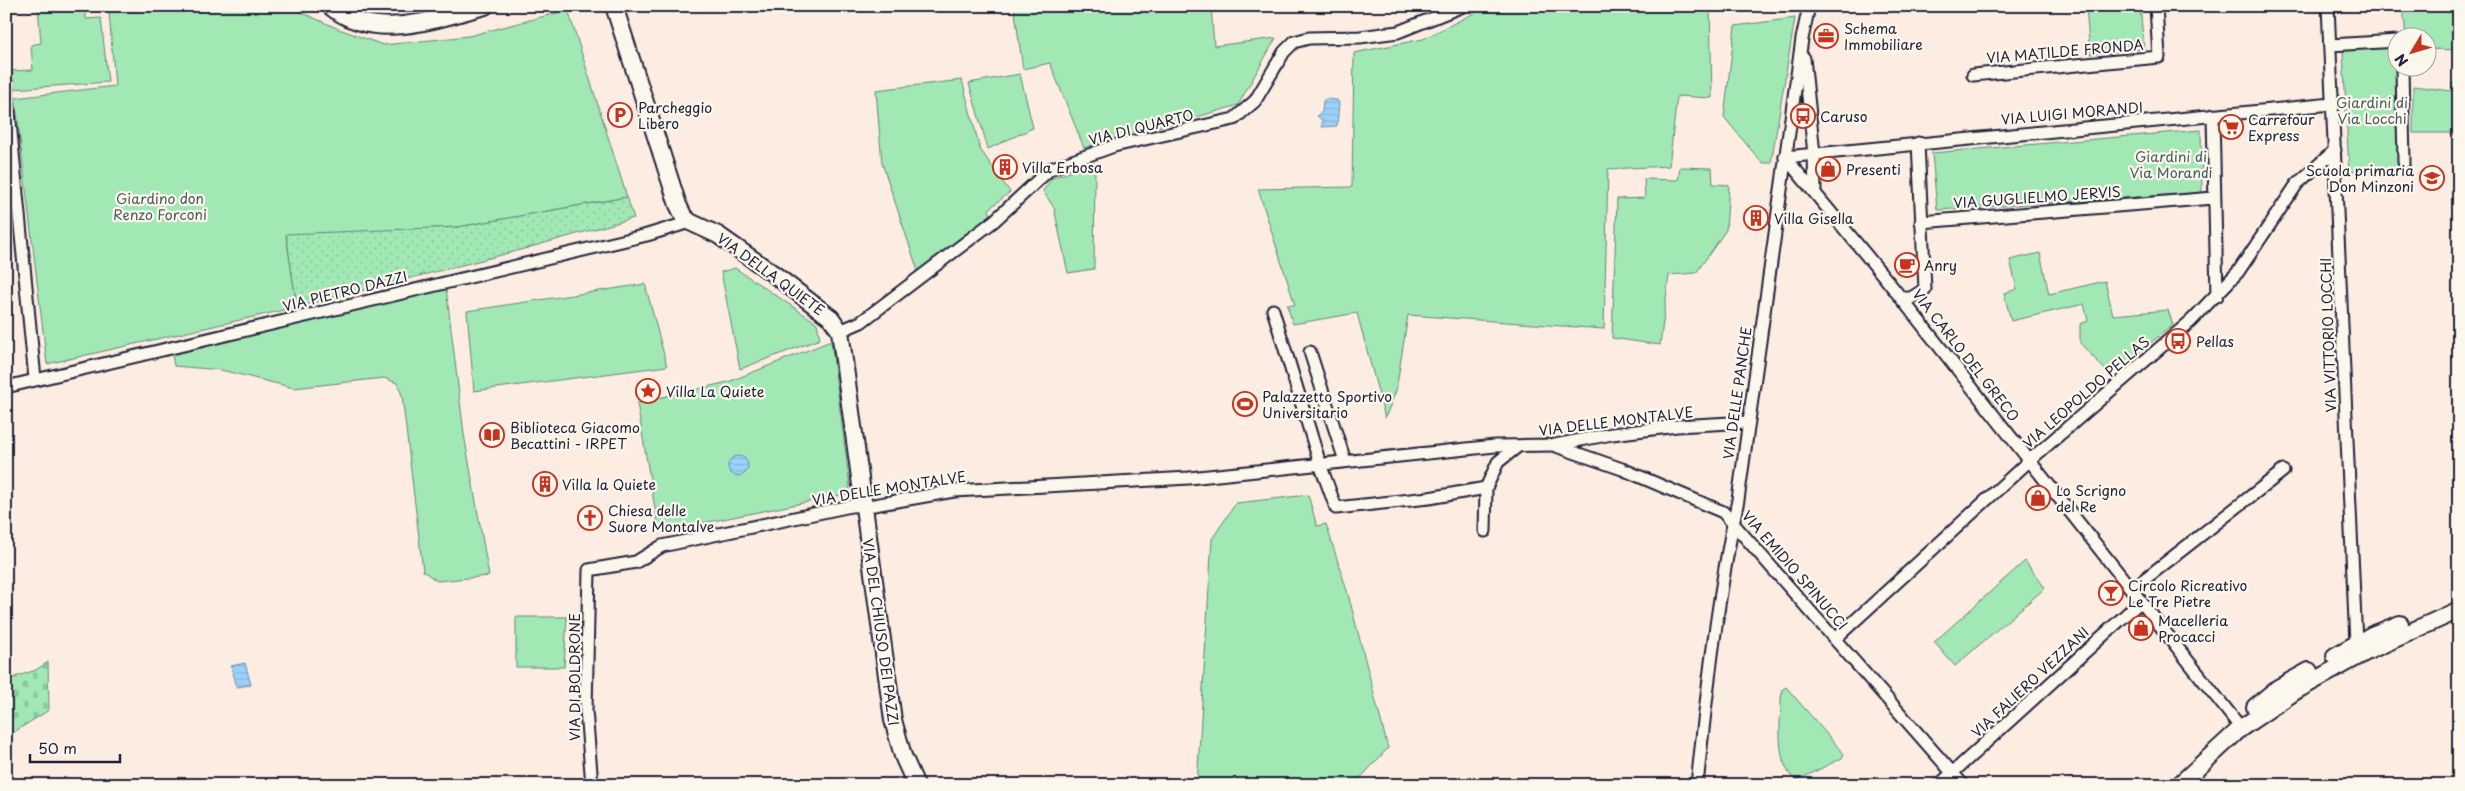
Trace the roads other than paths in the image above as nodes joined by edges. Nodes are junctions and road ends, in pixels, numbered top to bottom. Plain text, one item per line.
1 (330, 6) edge
2 (485, 6) edge
3 (614, 6) edge
4 (1463, 6) edge
5 (1808, 6) edge
6 (2156, 6) edge
7 (2328, 6) edge
8 (1802, 39) junction
9 (2388, 42) edge
10 (2330, 45) junction
11 (1973, 75) dead end
12 (2402, 78) edge
13 (6, 81) edge
14 (2332, 104) junction
15 (2214, 115) junction
16 (1918, 142) junction
17 (2335, 150) junction
18 (1814, 154) junction
19 (1786, 157) junction
20 (2404, 162) dead end
21 (1815, 190) junction
22 (2214, 198) junction
23 (690, 222) junction
24 (1921, 222) junction
25 (2217, 296) junction
26 (1901, 298) junction
27 (1273, 310) dead end
28 (840, 331) junction
29 (1310, 352) dead end
30 (35, 379) junction
31 (6, 388) edge
32 (1748, 422) junction
33 (1555, 446) junction
34 (1518, 447) junction
35 (2030, 460) junction
36 (1345, 462) junction
37 (1320, 464) junction
38 (2282, 471) dead end
39 (1486, 488) junction
40 (863, 506) junction
41 (1733, 520) junction
42 (1485, 532) dead end
43 (589, 570) joint
44 (2132, 589) junction
45 (2141, 601) junction
46 (2459, 606) edge
47 (2459, 610) edge
48 (1836, 638) junction
49 (2356, 644) junction
50 (2349, 660) junction
51 (2241, 728) junction
52 (1952, 773) junction
53 (592, 785) edge
54 (916, 785) edge
55 (1696, 785) edge
56 (1940, 785) edge
57 (1963, 785) edge
58 (2179, 785) edge

1 - 2 main road
3 - 23 main road
4 - 28 street, VIA DI QUARTO
5 - 8 street, VIA DELLE PANCHE
6 - 11 street, VIA MATILDE FRONDA
7 - 10 street, VIA VITTORIO LOCCHI
8 - 18 street
8 - 19 street, VIA DELLE PANCHE
9 - 10 street
10 - 14 street, VIA VITTORIO LOCCHI
12 - 20 street
13 - 30 street
14 - 15 street, VIA LUIGI MORANDI
14 - 17 street, VIA VITTORIO LOCCHI
15 - 16 street, VIA LUIGI MORANDI
15 - 22 street
16 - 18 street, VIA LUIGI MORANDI
16 - 24 street
17 - 25 street, VIA LEOPOLDO PELLAS
17 - 49 street, VIA VITTORIO LOCCHI
18 - 19 street, VIA LUIGI MORANDI
18 - 21 street
19 - 21 street, VIA CARLO DEL GRECO
19 - 32 street, VIA DELLE PANCHE
21 - 26 street, VIA CARLO DEL GRECO
22 - 24 street, VIA GUGLIELMO JERVIS
22 - 25 street
23 - 28 main road, VIA DELLA QUIETE
23 - 30 street, VIA PIETRO DAZZI
24 - 26 street
25 - 35 street, VIA LEOPOLDO PELLAS
26 - 35 street, VIA CARLO DEL GRECO
27 - 37 street
28 - 40 main road
29 - 36 street
30 - 31 street, VIA PIETRO DAZZI
32 - 33 street, VIA DELLE MONTALVE
32 - 41 street, VIA DELLE PANCHE
33 - 34 street, VIA DELLE MONTALVE
33 - 41 street, VIA EMIDIO SPINUCCI
34 - 36 street, VIA DELLE MONTALVE
34 - 39 street
35 - 44 street, VIA CARLO DEL GRECO
35 - 48 street, VIA LEOPOLDO PELLAS
36 - 37 street, VIA DELLE MONTALVE
37 - 39 street
37 - 40 street, VIA DELLE MONTALVE
38 - 44 street
39 - 42 street
40 - 43 street, VIA DELLE MONTALVE
40 - 54 main road, VIA DEL CHIUSO DEI PAZZI
41 - 48 street, VIA EMIDIO SPINUCCI
41 - 55 street, VIA DELLE PANCHE
43 - 53 street, VIA DI BOLDRONE
44 - 45 street, VIA CARLO DEL GRECO
45 - 51 street, VIA CARLO DEL GRECO
45 - 52 street, VIA FALIERO VEZZANI
46 - 49 main road
47 - 50 main road
48 - 52 street, VIA EMIDIO SPINUCCI
49 - 50 street, VIA VITTORIO LOCCHI
49 - 51 main road
50 - 51 main road
51 - 58 main road
52 - 56 street, VIA FALIERO VEZZANI
52 - 57 street, VIA EMIDIO SPINUCCI

